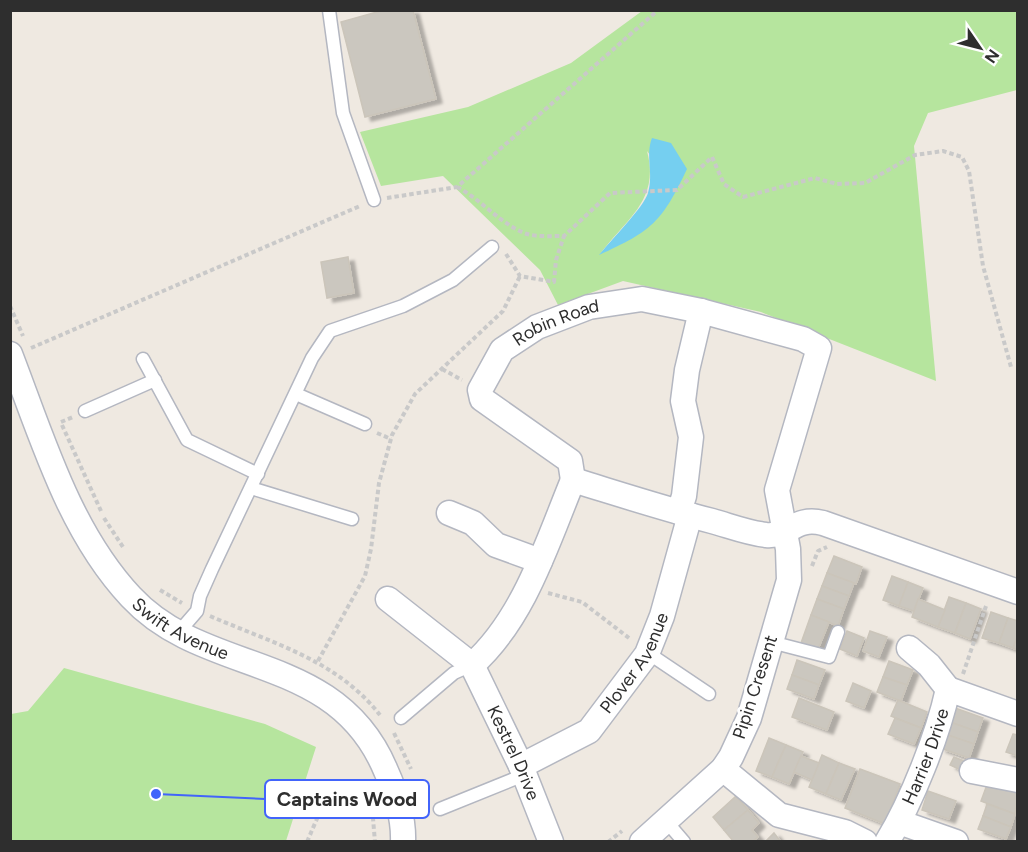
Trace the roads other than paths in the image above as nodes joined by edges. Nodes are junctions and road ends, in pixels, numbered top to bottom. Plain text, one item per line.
1 (329, 10) edge
2 (374, 200) road end
3 (498, 250) road end
4 (701, 311) junction
5 (21, 354) edge
6 (143, 358) dead end
7 (155, 380) junction
8 (296, 394) junction
9 (85, 411) dead end
10 (365, 424) dead end
11 (258, 474) junction
12 (573, 480) junction
13 (252, 488) junction
14 (449, 513) dead end
15 (685, 514) junction
16 (352, 519) dead end
17 (785, 532) junction
18 (540, 561) junction
19 (1017, 592) edge
20 (388, 599) dead end
21 (838, 632) dead end
22 (178, 633) junction
23 (771, 642) junction
24 (909, 648) dead end
25 (648, 653) junction
26 (472, 665) junction
27 (953, 689) junction
28 (709, 694) dead end
29 (1017, 714) edge
30 (401, 718) dead end
31 (723, 769) junction
32 (522, 770) junction
33 (972, 771) dead end
34 (1017, 780) edge
35 (440, 809) dead end
36 (666, 821) junction
37 (893, 832) edge
38 (634, 835) edge
39 (403, 842) edge
40 (551, 842) edge
41 (684, 842) edge
42 (865, 842) edge
43 (956, 842) edge

1 - 2 lane
3 - 8 lane
4 - 12 street, Robin Road
4 - 15 street, Plover Avenue
4 - 17 street, Robin Road
5 - 22 street, Swift Avenue
6 - 7 lane
7 - 9 lane
7 - 11 lane
8 - 10 lane
8 - 11 lane
11 - 13 lane
12 - 15 street
12 - 18 street
13 - 16 lane
13 - 22 lane
14 - 18 street
15 - 17 street
15 - 25 street, Plover Avenue
17 - 19 street
17 - 23 street, Pipin Cresent
18 - 26 street
20 - 26 street
21 - 23 lane
22 - 39 street, Swift Avenue
23 - 31 street, Pipin Cresent
24 - 27 street, Harrier Drive
25 - 28 lane
25 - 32 street, Plover Avenue
26 - 30 lane
26 - 32 street, Kestrel Drive
27 - 29 street, Harrier Drive
27 - 37 street, Harrier Drive
31 - 36 street, Pipin Cresent
31 - 42 street
32 - 35 lane
32 - 40 street, Kestrel Drive
33 - 34 street
36 - 38 street, Pipin Cresent
36 - 41 lane
37 - 43 street, Harrier Drive

